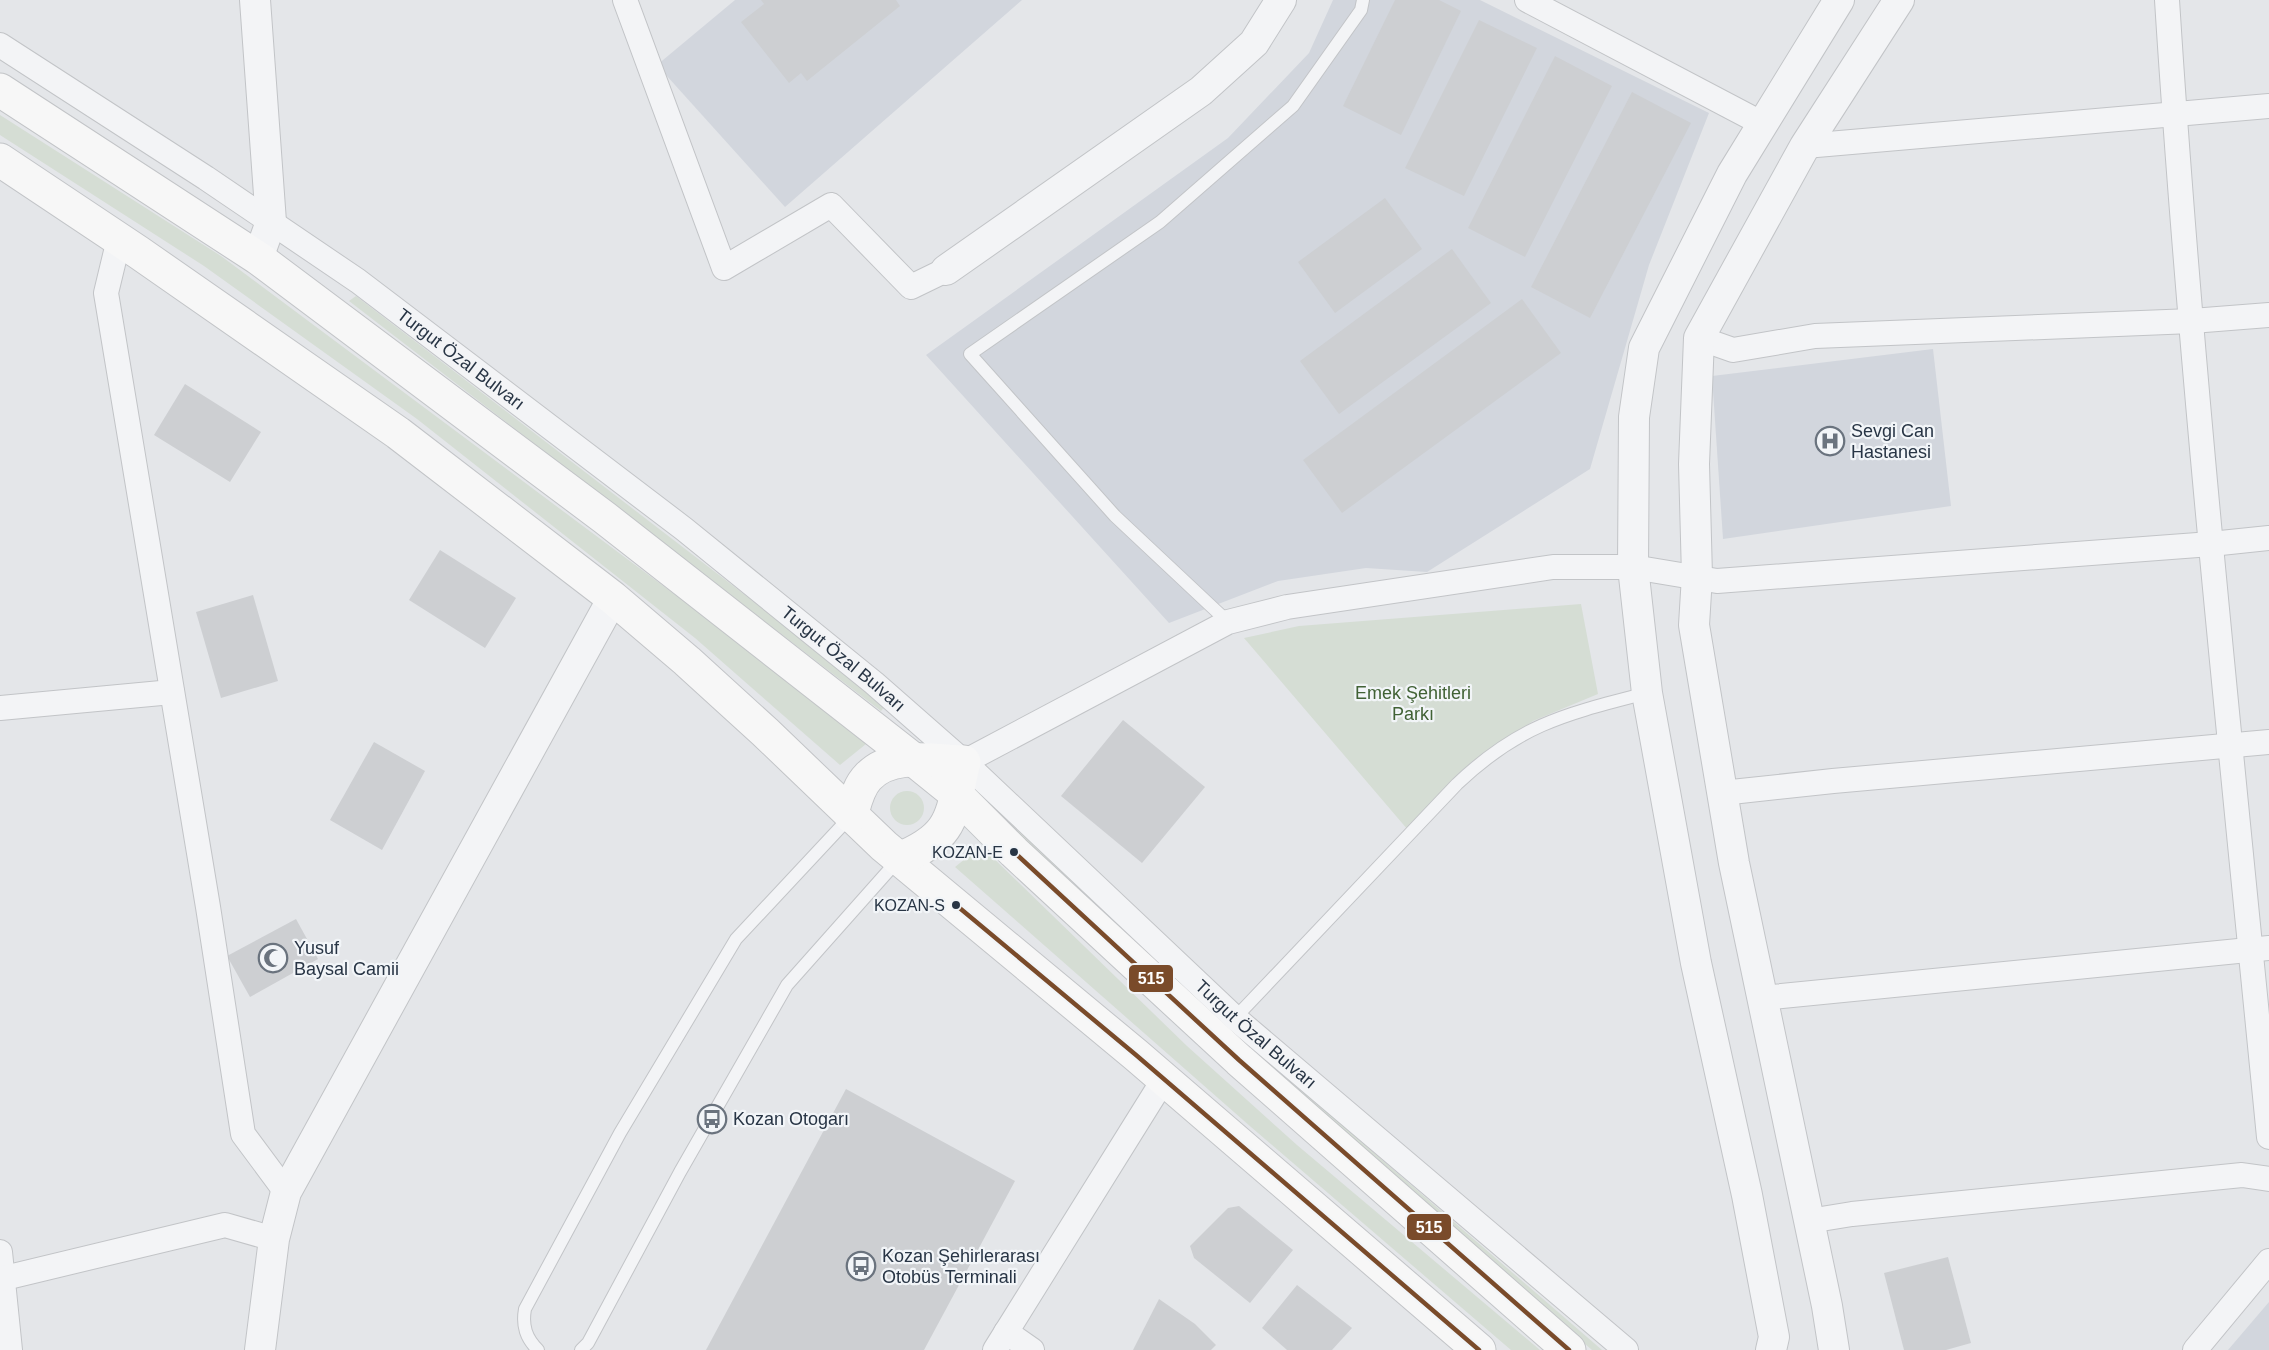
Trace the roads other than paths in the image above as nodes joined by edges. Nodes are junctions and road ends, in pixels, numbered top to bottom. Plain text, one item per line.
1 (255, 0) edge
2 (625, 0) edge
3 (1281, 0) edge
4 (1363, 0) edge
5 (1527, 0) edge
6 (1839, 0) edge
7 (1899, 0) edge
8 (2167, 0) edge
9 (0, 45) edge
10 (0, 90) edge
11 (2269, 106) edge
12 (2174, 115) junction
13 (1762, 124) junction
14 (1804, 146) junction
15 (0, 160) edge
16 (271, 222) junction
17 (119, 239) junction
18 (258, 258) junction
19 (946, 270) joint
20 (2269, 315) edge
21 (2192, 321) junction
22 (1699, 338) junction
23 (2269, 538) edge
24 (2211, 544) junction
25 (1633, 567) junction
26 (1697, 576) junction
27 (613, 598) junction
28 (1228, 622) junction
29 (172, 692) junction
30 (1647, 693) junction
31 (0, 708) edge
32 (2269, 742) edge
33 (2230, 745) junction
34 (914, 760) junction
35 (964, 762) junction
36 (1722, 793) junction
37 (956, 794) junction
38 (851, 816) junction
39 (899, 859) junction
40 (2260, 949) edge
41 (1762, 998) junction
42 (1235, 1018) junction
43 (1164, 1079) junction
44 (2269, 1137) edge
45 (2269, 1179) edge
46 (286, 1192) junction
47 (1809, 1221) junction
48 (274, 1239) junction
49 (0, 1252) edge
50 (2269, 1261) edge
51 (1, 1279) edge
52 (1001, 1341) edge
53 (10, 1350) edge
54 (260, 1350) edge
55 (538, 1350) edge
56 (581, 1350) edge
57 (1032, 1350) edge
58 (1479, 1350) edge
59 (1569, 1350) edge
60 (1626, 1350) edge
61 (1771, 1350) edge
62 (1834, 1350) edge
63 (2195, 1350) edge

1 - 16 street
2 - 19 street
3 - 19 street
4 - 28 lane
5 - 13 street
6 - 13 street
7 - 14 street
8 - 12 street
9 - 16 street, Turgut Özal Bulvarı
10 - 18 main road, Turgut Özal Bulvarı
11 - 12 street
12 - 14 street
12 - 21 street
13 - 25 street
14 - 22 street
15 - 17 main road
16 - 18 street
16 - 35 street, Turgut Özal Bulvarı
17 - 27 main road
17 - 29 street
18 - 34 main road, Turgut Özal Bulvarı
20 - 21 street
21 - 22 street
21 - 24 street
22 - 26 street
23 - 24 street
24 - 26 street
24 - 33 street
25 - 26 street
25 - 28 street
25 - 30 street
26 - 36 street
27 - 38 main road
27 - 46 street
28 - 35 street
29 - 31 street
29 - 46 street
30 - 42 lane
30 - 61 street
32 - 33 street
33 - 36 street
33 - 40 street
34 - 35 main road
34 - 37 main road, Turgut Özal Bulvarı
34 - 38 main road
35 - 37 main road
35 - 42 street, Turgut Özal Bulvarı
36 - 41 street
37 - 39 main road
37 - 59 main road, Turgut Özal Bulvarı
38 - 39 main road
38 - 55 lane
39 - 43 main road
39 - 56 lane
40 - 41 street
40 - 44 street
41 - 47 street
42 - 60 street, Turgut Özal Bulvarı
43 - 52 street
43 - 58 main road
45 - 47 street
46 - 48 street
47 - 62 street
48 - 51 street
48 - 54 street
49 - 51 street
50 - 63 street
51 - 53 street
52 - 57 street

